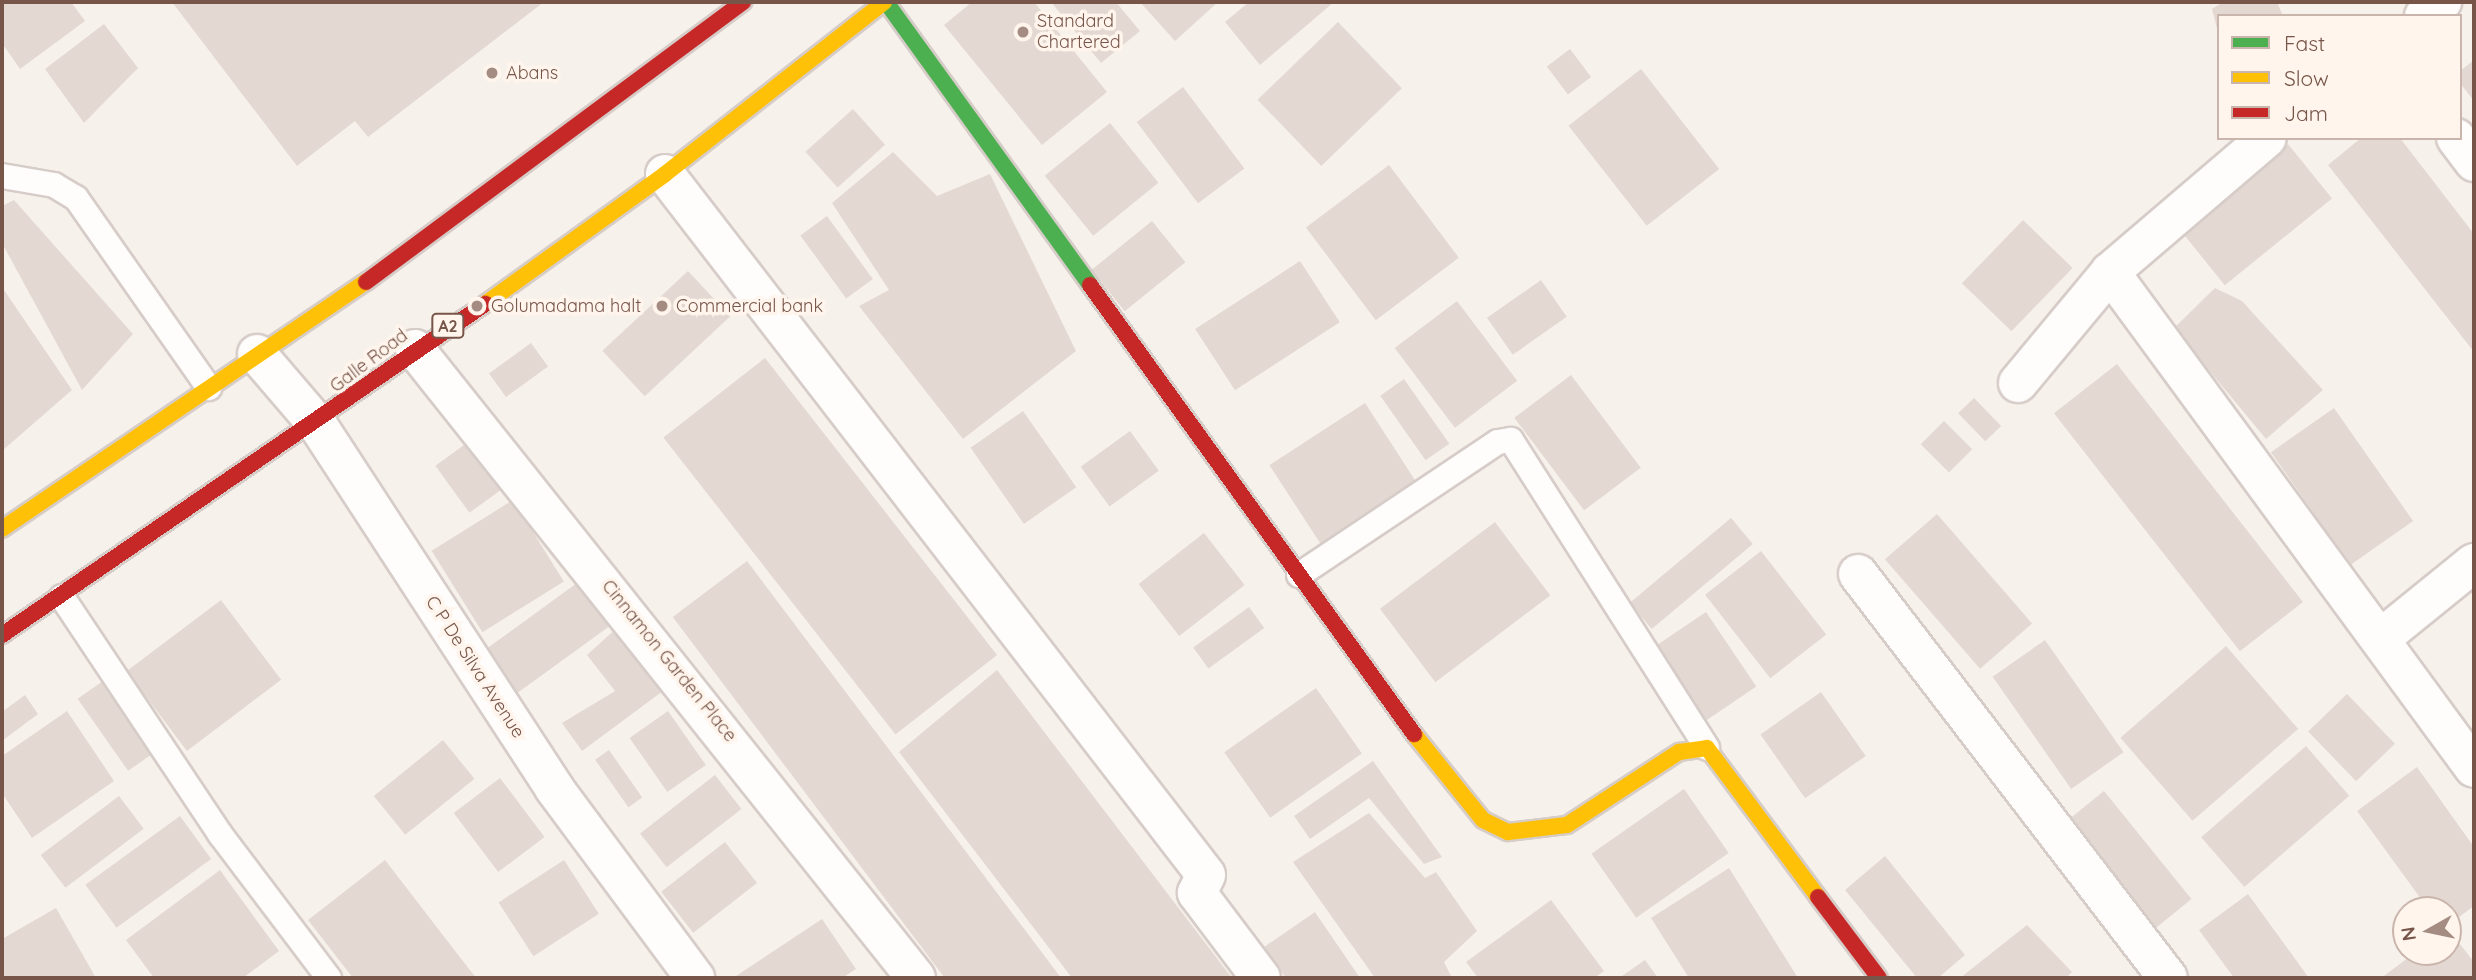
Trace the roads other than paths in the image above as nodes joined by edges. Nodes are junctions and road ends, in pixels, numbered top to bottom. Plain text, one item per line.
1 (743, 2) edge
2 (885, 2) edge
3 (2442, 2) edge
4 (2427, 14) edge
5 (2265, 140) edge
6 (2458, 140) edge
7 (2474, 162) edge
8 (665, 174) junction
9 (2, 176) edge
10 (2110, 272) junction
11 (415, 349) junction
12 (257, 354) junction
13 (2018, 383) dead end
14 (209, 388) junction
15 (317, 424) junction
16 (2, 529) edge
17 (2474, 563) edge
18 (1858, 574) dead end
19 (1299, 575) junction
20 (62, 597) junction
21 (2, 635) edge
22 (2380, 639) junction
23 (1707, 748) junction
24 (2474, 768) edge
25 (329, 978) edge
26 (695, 978) edge
27 (916, 978) edge
28 (1261, 978) edge
29 (1879, 978) edge
30 (2168, 978) edge

1 - 12 main road
2 - 8 main road, Galle Road / A2
2 - 19 main road
3 - 4 street
5 - 10 street
6 - 7 street
8 - 11 main road, Galle Road / A2
8 - 28 street
9 - 14 lane
10 - 13 street
10 - 22 street
11 - 15 main road, Galle Road / A2
11 - 27 street, Cinnamon Garden Place
12 - 14 main road
12 - 15 street, C P De Silva Avenue
14 - 16 main road
15 - 20 main road, Galle Road / A2
15 - 26 street, C P De Silva Avenue
17 - 22 street
18 - 30 street
19 - 23 main road
19 - 23 lane
20 - 21 main road, Galle Road / A2
20 - 25 lane
22 - 24 street
23 - 29 main road

